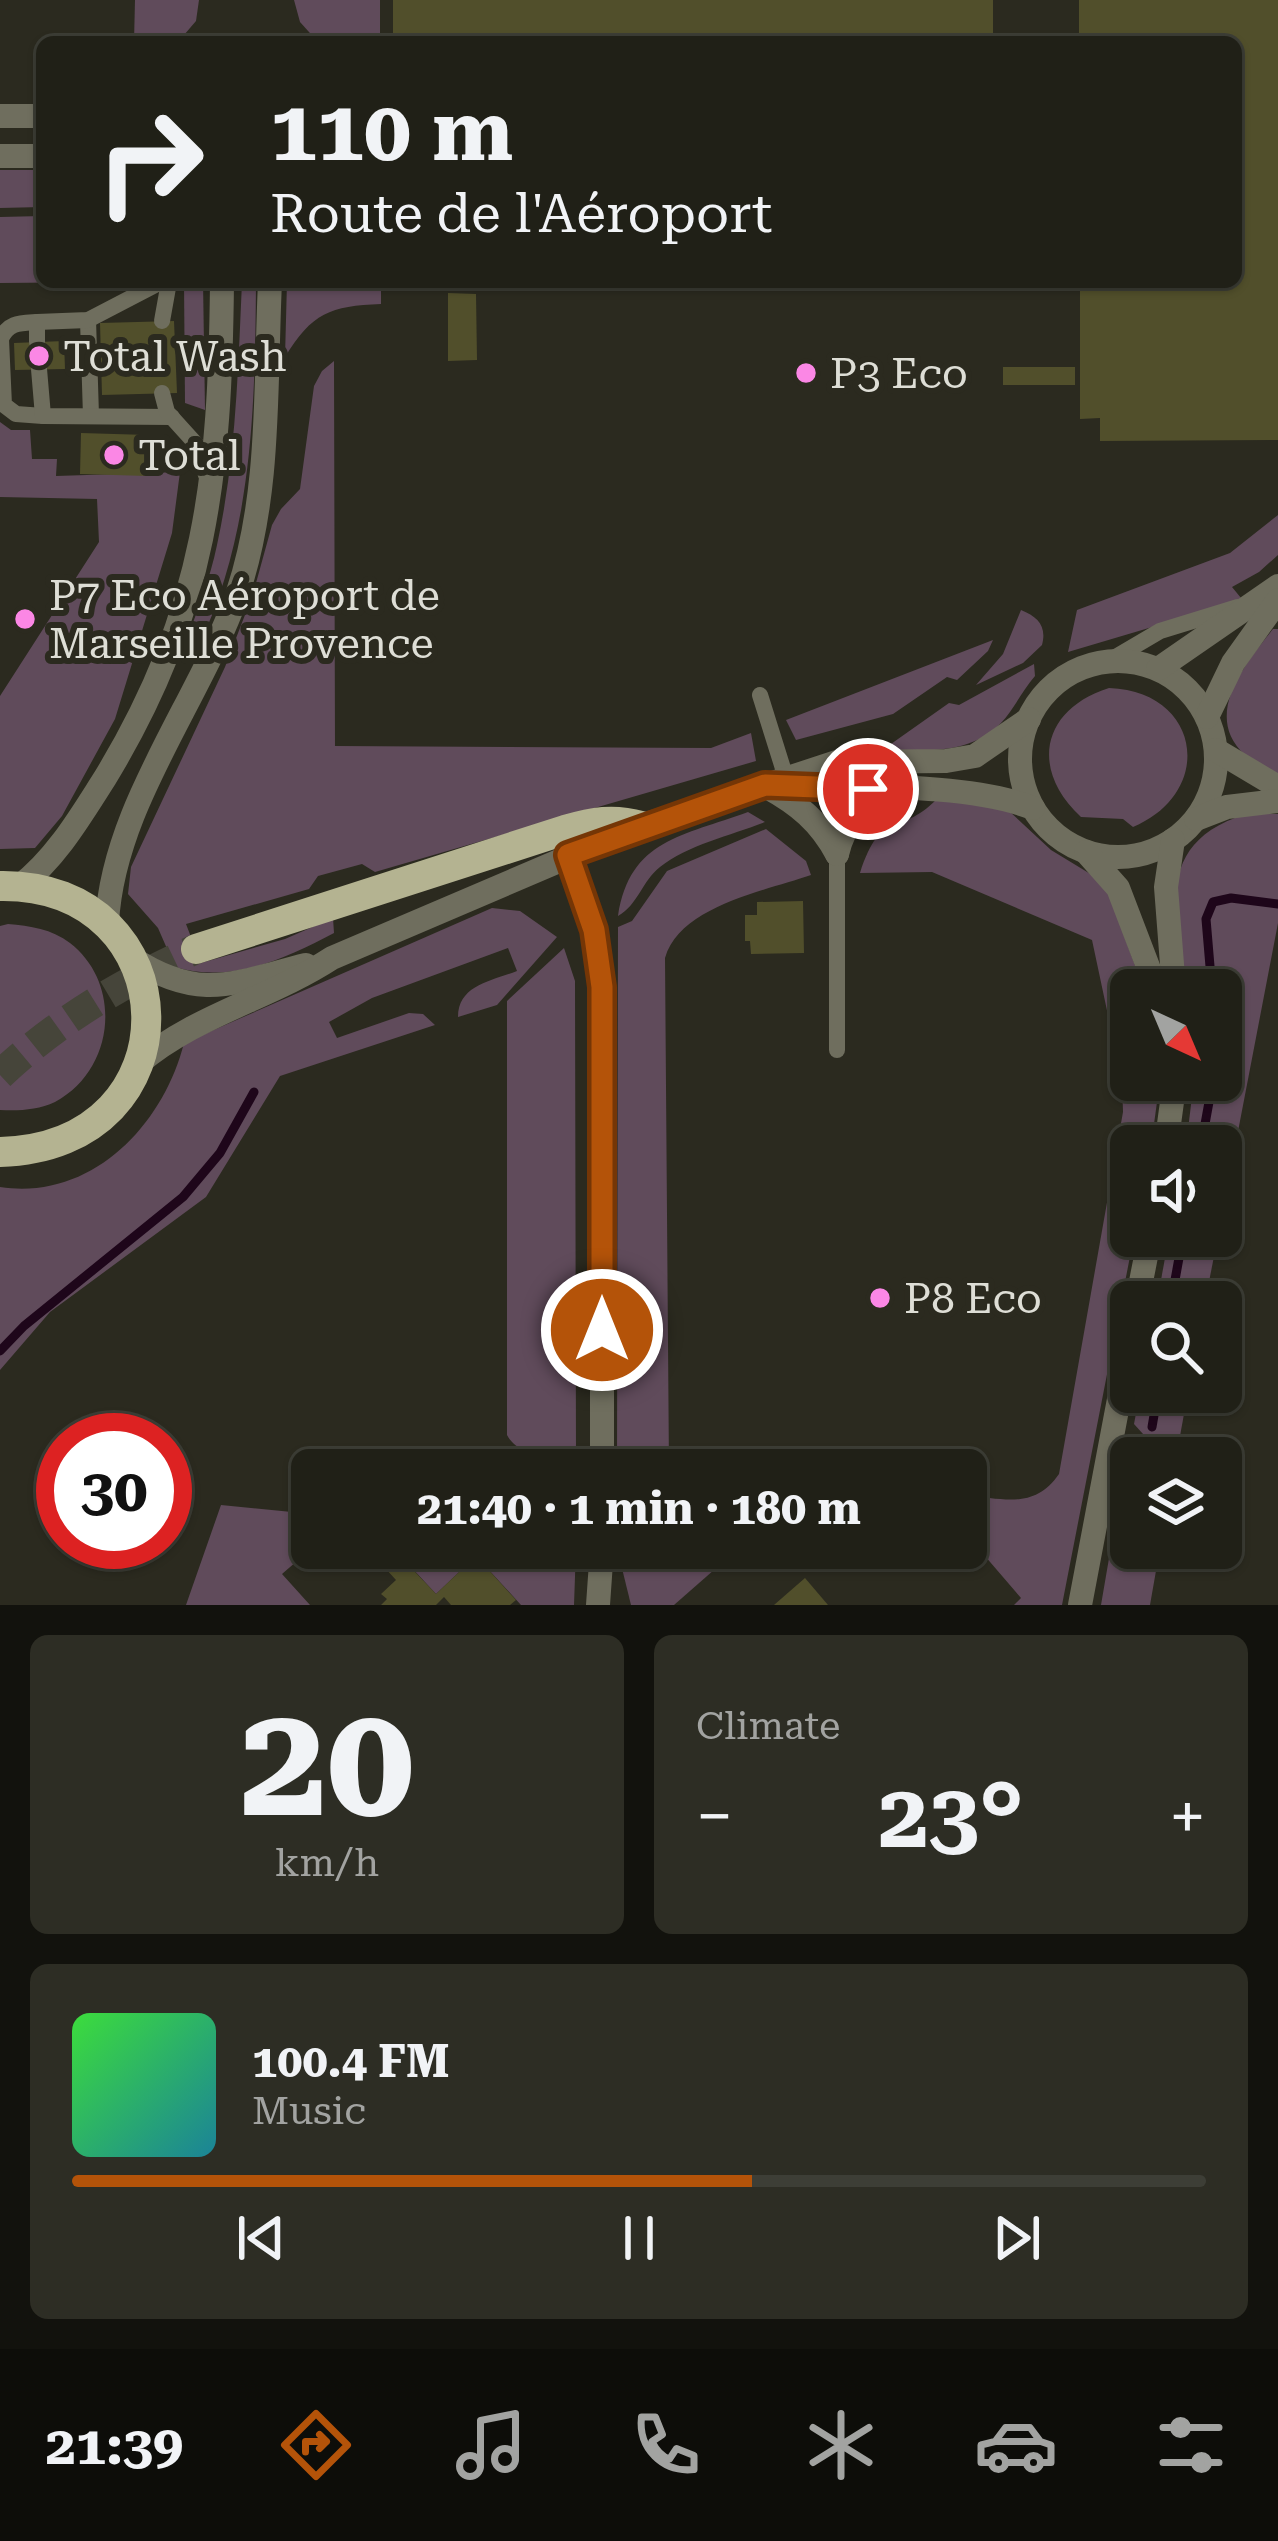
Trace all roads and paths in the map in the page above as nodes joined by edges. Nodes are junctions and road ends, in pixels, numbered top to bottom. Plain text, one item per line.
1 (0, 116) edge
2 (36, 116) edge
3 (0, 156) edge
4 (36, 156) edge
5 (154, 288) edge
6 (165, 288) edge
7 (222, 288) edge
8 (270, 288) edge
9 (88, 320) junction
10 (162, 321) dead end
11 (38, 322) junction
12 (38, 342) dead end
13 (40, 369) dead end
14 (162, 393) dead end
15 (43, 416) junction
16 (91, 416) junction
17 (172, 417) junction
18 (211, 496) junction
19 (1278, 586) edge
20 (1267, 601) edge
21 (1108, 661) junction
22 (1158, 669) junction
23 (760, 695) dead end
24 (1207, 717) junction
25 (1028, 718) junction
26 (1216, 750) junction
27 (775, 782) junction
28 (1278, 787) edge
29 (894, 790) junction
30 (1278, 801) edge
31 (1033, 808) junction
32 (1196, 819) junction
33 (641, 826) junction
34 (1173, 840) junction
35 (1086, 852) junction
36 (837, 854) junction
37 (568, 855) junction
38 (10, 886) edge
39 (107, 923) junction
40 (196, 949) tunnel mouth
41 (132, 958) junction
42 (332, 958) junction
43 (1149, 969) edge
44 (1172, 969) edge
45 (837, 1050) dead end
46 (138, 1064) junction
47 (0, 1152) edge
48 (1110, 1448) edge
49 (602, 1449) edge
50 (601, 1569) edge
51 (598, 1605) edge
52 (1080, 1605) edge

1 - 2 street
3 - 4 street
5 - 9 lane
6 - 10 lane
7 - 18 street
8 - 39 street
9 - 11 lane
9 - 16 lane
11 - 12 lane
11 - 15 lane
13 - 15 lane
14 - 17 lane
15 - 16 lane
16 - 17 lane
17 - 18 lane
18 - 38 street
19 - 20 street
20 - 21 lane
20 - 22 street
20 - 24 street
21 - 22 street
21 - 25 street
22 - 24 street
23 - 27 lane
24 - 26 street
25 - 27 street
25 - 31 street
26 - 28 street
26 - 32 street
27 - 29 street
27 - 33 street
27 - 36 street
29 - 31 street
29 - 36 street
30 - 32 street
31 - 35 street
32 - 34 street
33 - 37 street
33 - 40 main road
34 - 35 street
34 - 44 street
35 - 43 street
36 - 45 lane
37 - 42 street
37 - 49 street
38 - 39 main road
39 - 41 main road
41 - 42 street
41 - 46 main road
42 - 46 street
46 - 47 main road
48 - 52 street
50 - 51 street

